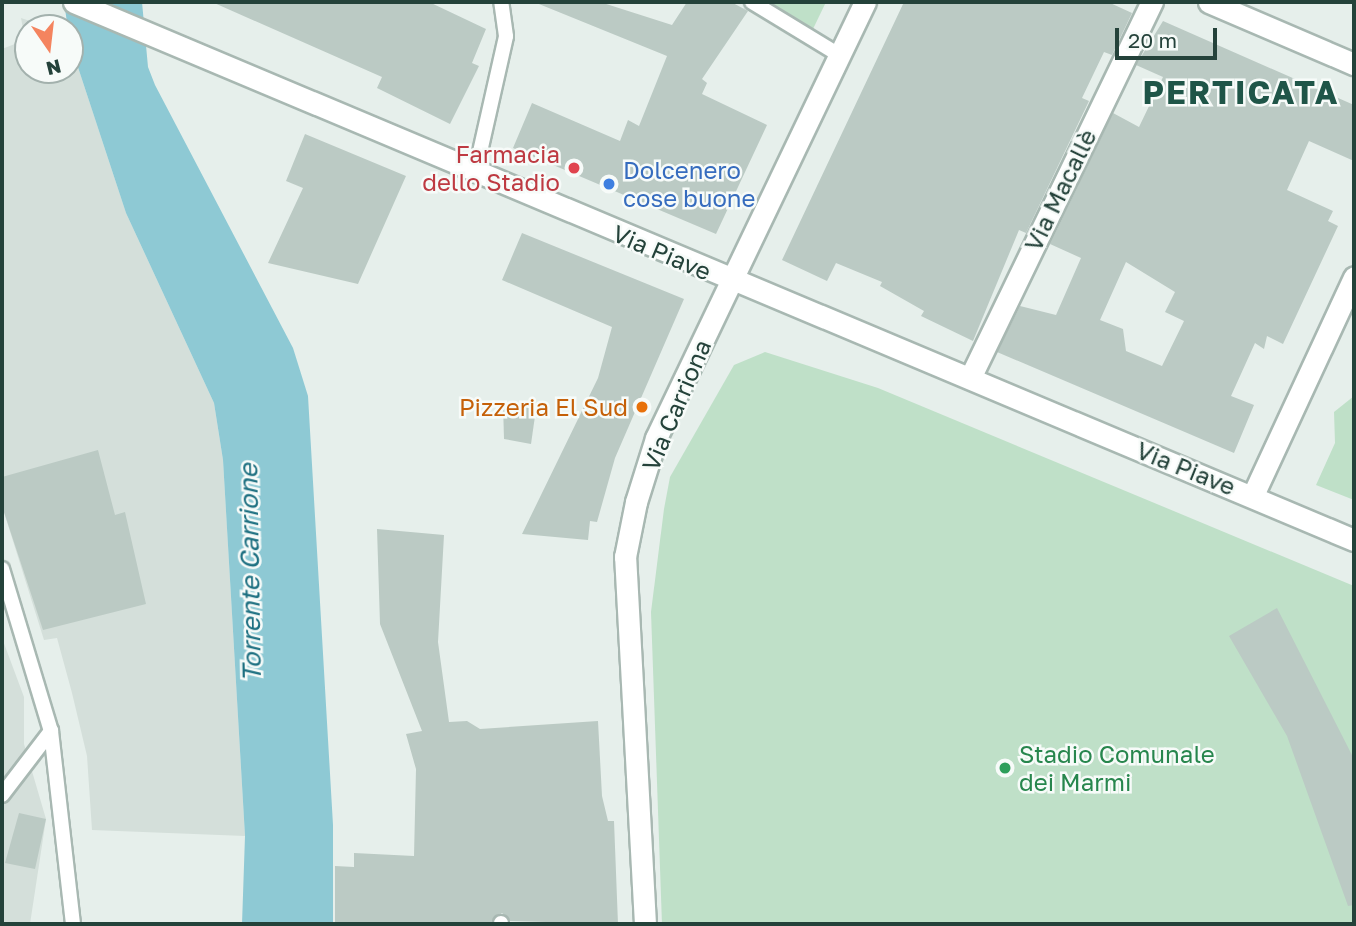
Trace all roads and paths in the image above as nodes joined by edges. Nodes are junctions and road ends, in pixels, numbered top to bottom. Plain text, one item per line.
1 (74, 2) edge
2 (501, 2) edge
3 (752, 2) edge
4 (865, 2) edge
5 (1152, 2) edge
6 (1209, 2) edge
7 (838, 55) junction
8 (1354, 64) edge
9 (475, 174) junction
10 (1354, 277) edge
11 (731, 281) junction
12 (970, 378) junction
13 (1253, 495) junction
14 (1354, 540) edge
15 (2, 569) edge
16 (51, 731) junction
17 (2, 795) edge
18 (73, 924) edge
19 (645, 924) edge

1 - 9 street, Via Piave
2 - 9 lane
3 - 7 lane
4 - 7 street, Via Carriona
5 - 12 street, Via Macallè
6 - 8 street
7 - 11 street, Via Carriona
9 - 11 street, Via Piave
10 - 13 street
11 - 12 street, Via Piave
11 - 19 street, Via Carriona
12 - 13 street, Via Piave
13 - 14 street, Via Piave
15 - 16 lane
16 - 17 lane
16 - 18 lane

